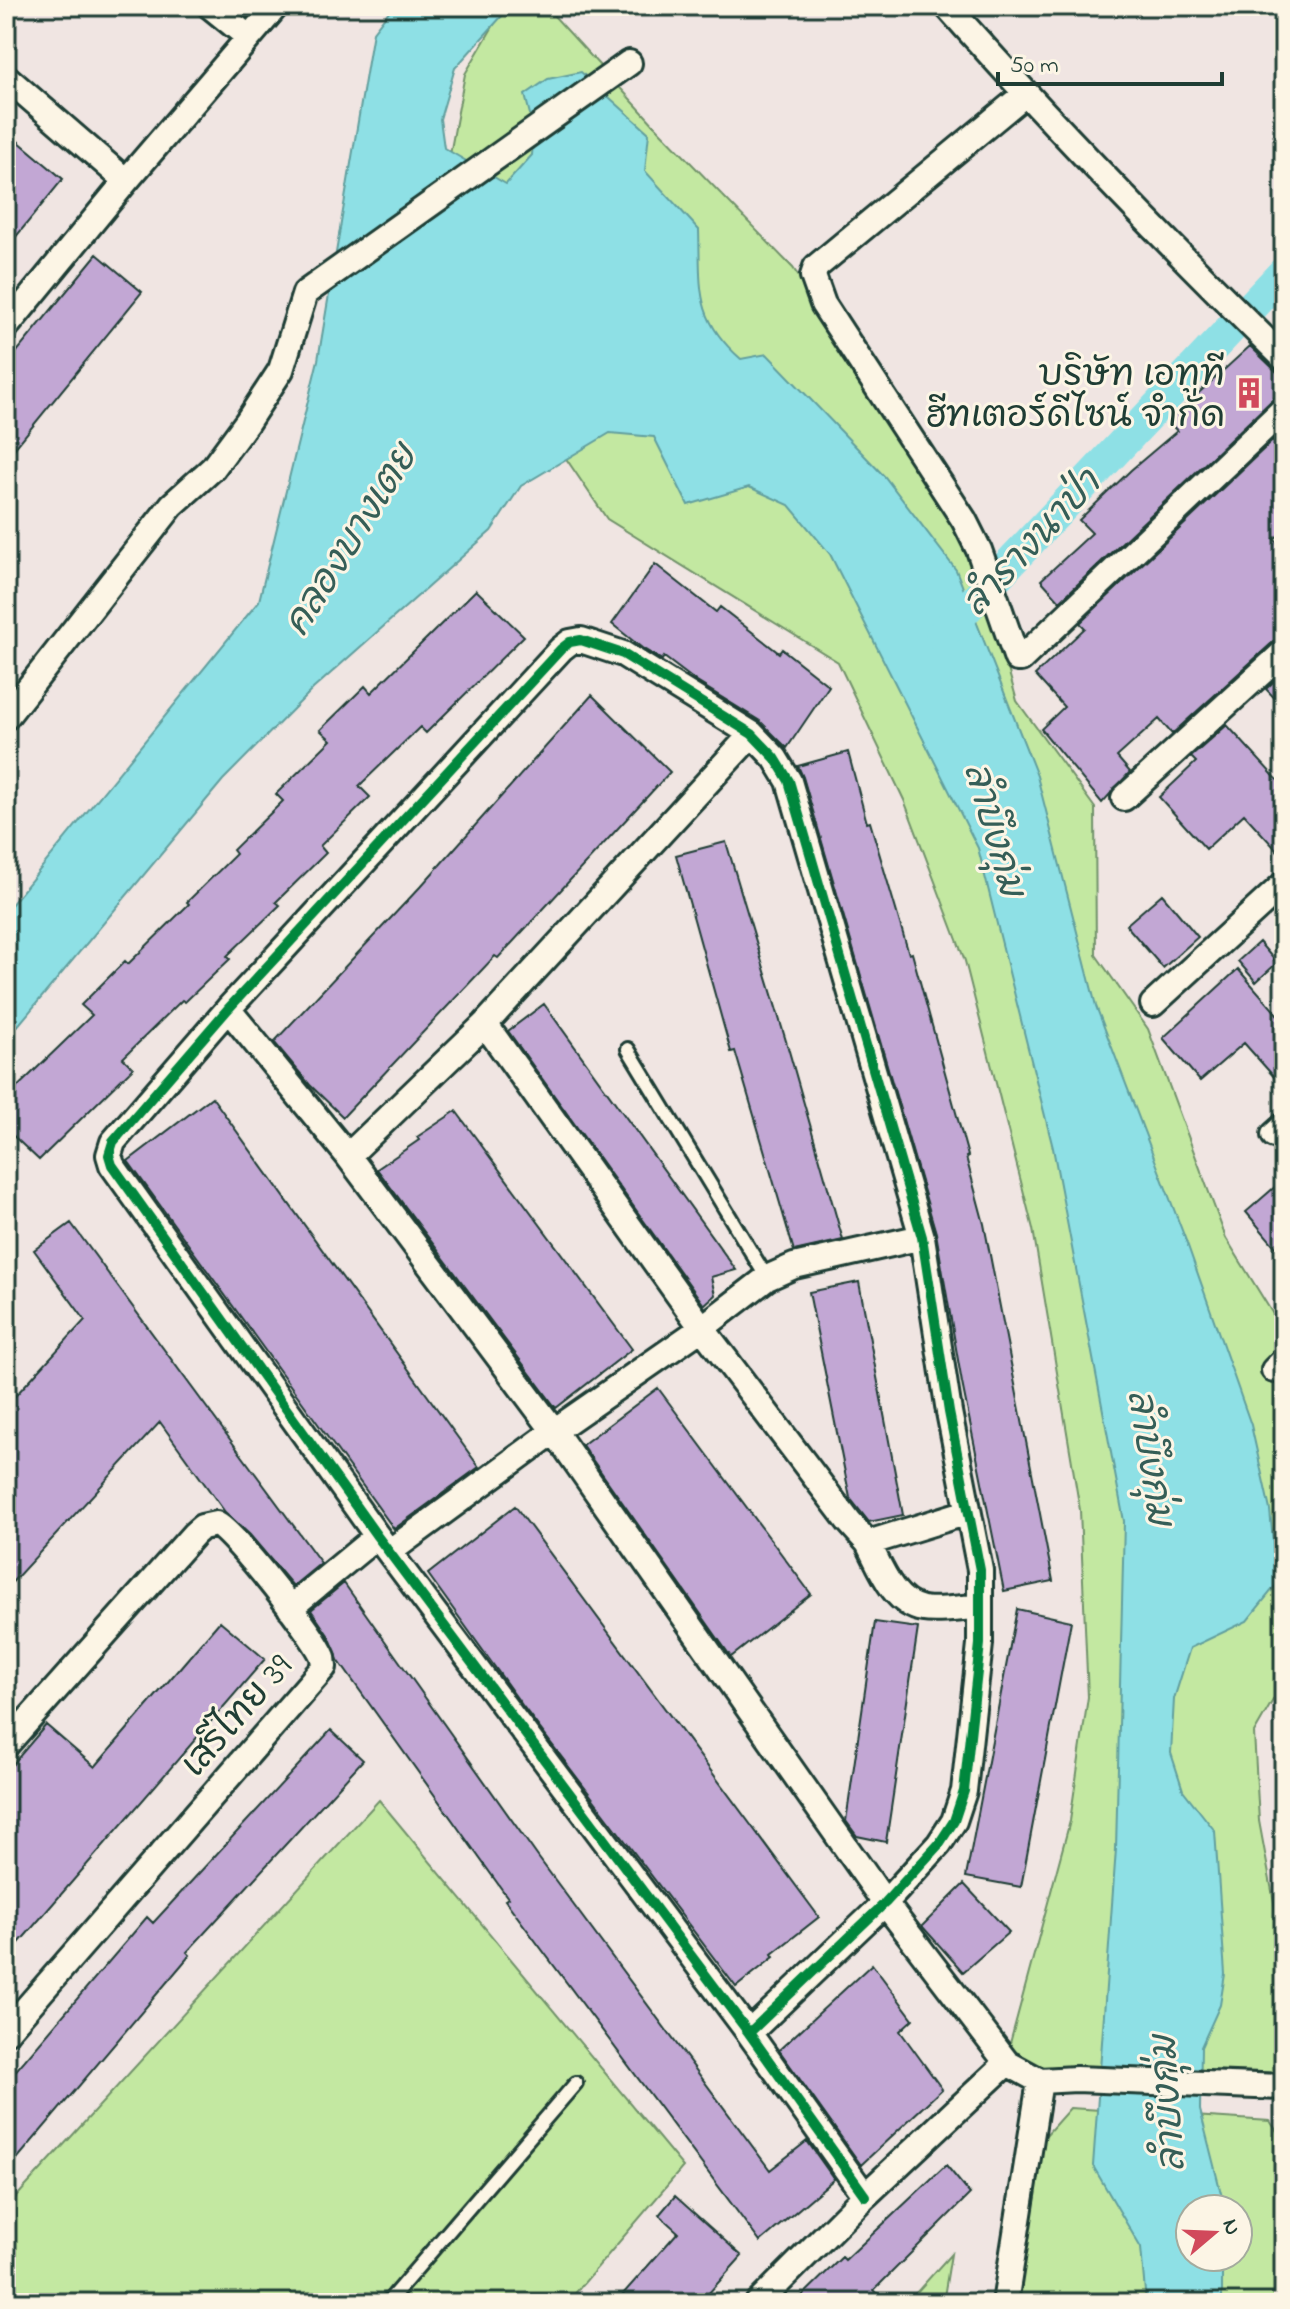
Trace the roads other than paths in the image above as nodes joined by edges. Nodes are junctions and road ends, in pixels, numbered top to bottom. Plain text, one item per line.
1 (210, 6) edge
2 (276, 6) edge
3 (947, 6) edge
4 (247, 36) junction
5 (623, 67) dead end
6 (6, 77) edge
7 (1025, 94) junction
8 (126, 181) junction
9 (6, 327) edge
10 (1284, 358) edge
11 (1284, 409) edge
12 (1284, 652) edge
13 (6, 717) edge
14 (752, 734) junction
15 (1124, 798) dead end
16 (1284, 884) edge
17 (1153, 1004) dead end
18 (228, 1009) junction
19 (485, 1024) junction
20 (628, 1049) dead end
21 (348, 1156) junction
22 (922, 1237) junction
23 (767, 1278) junction
24 (702, 1328) junction
25 (554, 1431) junction
26 (968, 1512) junction
27 (868, 1543) junction
28 (383, 1544) junction
29 (980, 1607) junction
30 (290, 1608) junction
31 (6, 1745) edge
32 (885, 1903) junction
33 (6, 2032) edge
34 (749, 2033) junction
35 (1007, 2063) junction
36 (1040, 2081) junction
37 (576, 2083) dead end
38 (1273, 2087) edge
39 (865, 2196) junction
40 (387, 2303) edge
41 (758, 2303) edge
42 (1005, 2303) edge

1 - 4 street
2 - 4 street
3 - 7 street
4 - 8 street
5 - 13 street
6 - 8 street
7 - 10 street
7 - 11 street
8 - 9 street
12 - 15 street
14 - 18 street
14 - 19 street
14 - 22 street
16 - 17 street
18 - 21 street
18 - 28 street
19 - 21 street
19 - 24 street
20 - 23 lane
21 - 25 street
22 - 23 street
22 - 26 street
23 - 24 street
24 - 25 street
24 - 27 street
25 - 28 street
25 - 32 street
26 - 27 street
26 - 29 street
27 - 29 street
28 - 30 street
28 - 34 street
29 - 32 street
30 - 31 street, เสรีไทย 39
30 - 33 street, เสรีไทย 39
32 - 34 street
32 - 35 street
34 - 39 street
35 - 36 street
35 - 39 street
36 - 38 street
36 - 42 street
37 - 40 lane
39 - 41 street

